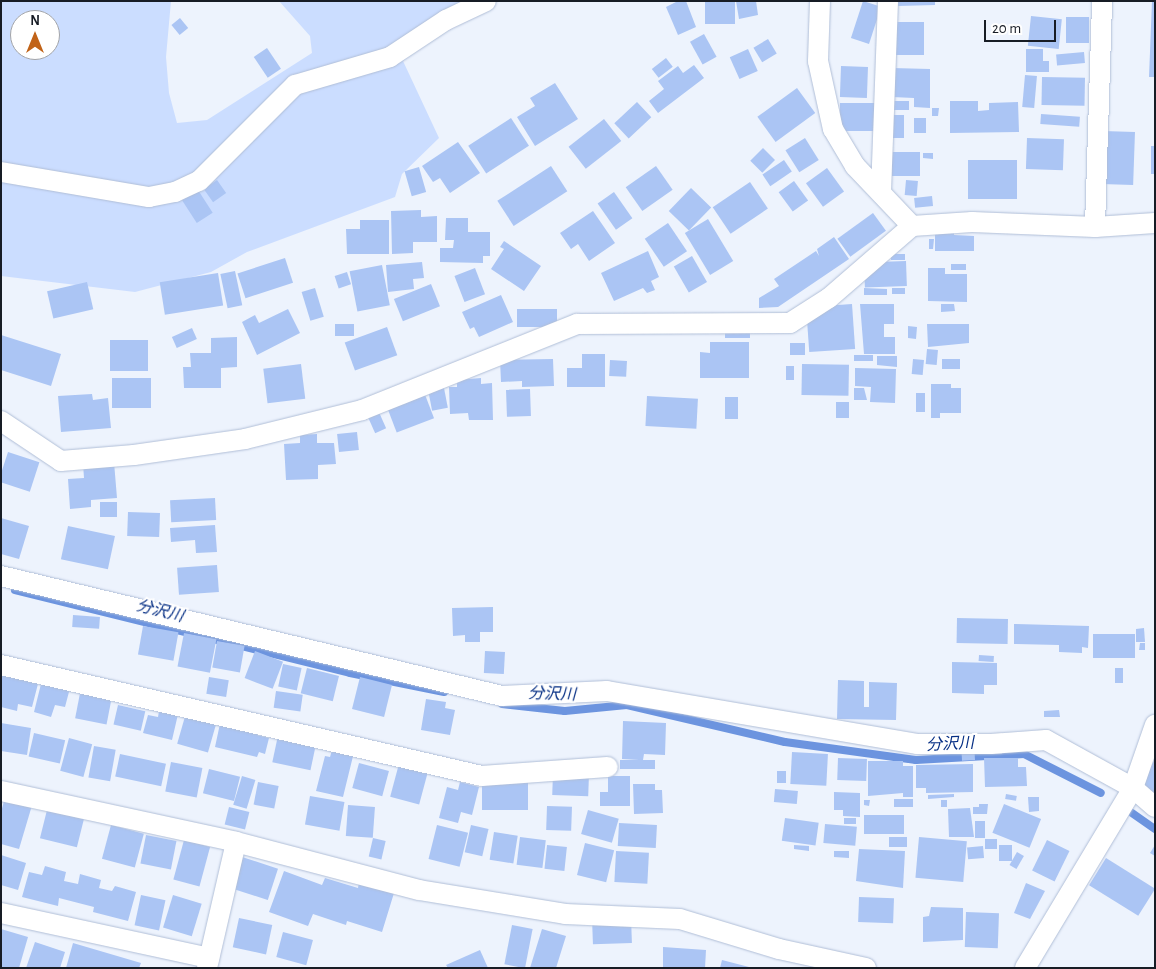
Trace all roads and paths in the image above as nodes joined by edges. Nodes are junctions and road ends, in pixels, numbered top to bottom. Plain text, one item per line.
1 (486, 1) edge
2 (820, 1) edge
3 (888, 1) edge
4 (1102, 1) edge
5 (1, 172) edge
6 (881, 192) junction
7 (1155, 223) edge
8 (912, 226) junction
9 (1095, 227) junction
10 (1, 421) edge
11 (1, 576) edge
12 (1, 664) edge
13 (1155, 726) edge
14 (608, 767) dead end
15 (1133, 788) junction
16 (1, 792) edge
17 (1155, 807) edge
18 (236, 842) junction
19 (1, 913) edge
20 (208, 963) edge
21 (866, 968) edge
22 (1025, 968) edge

1 - 5 street
2 - 6 street
3 - 6 street
4 - 9 street
6 - 8 street
7 - 9 street
8 - 9 street
8 - 10 street
11 - 15 street
12 - 14 street
13 - 15 street
15 - 17 street
15 - 22 street
16 - 18 street
18 - 20 street
18 - 21 street
19 - 20 street

